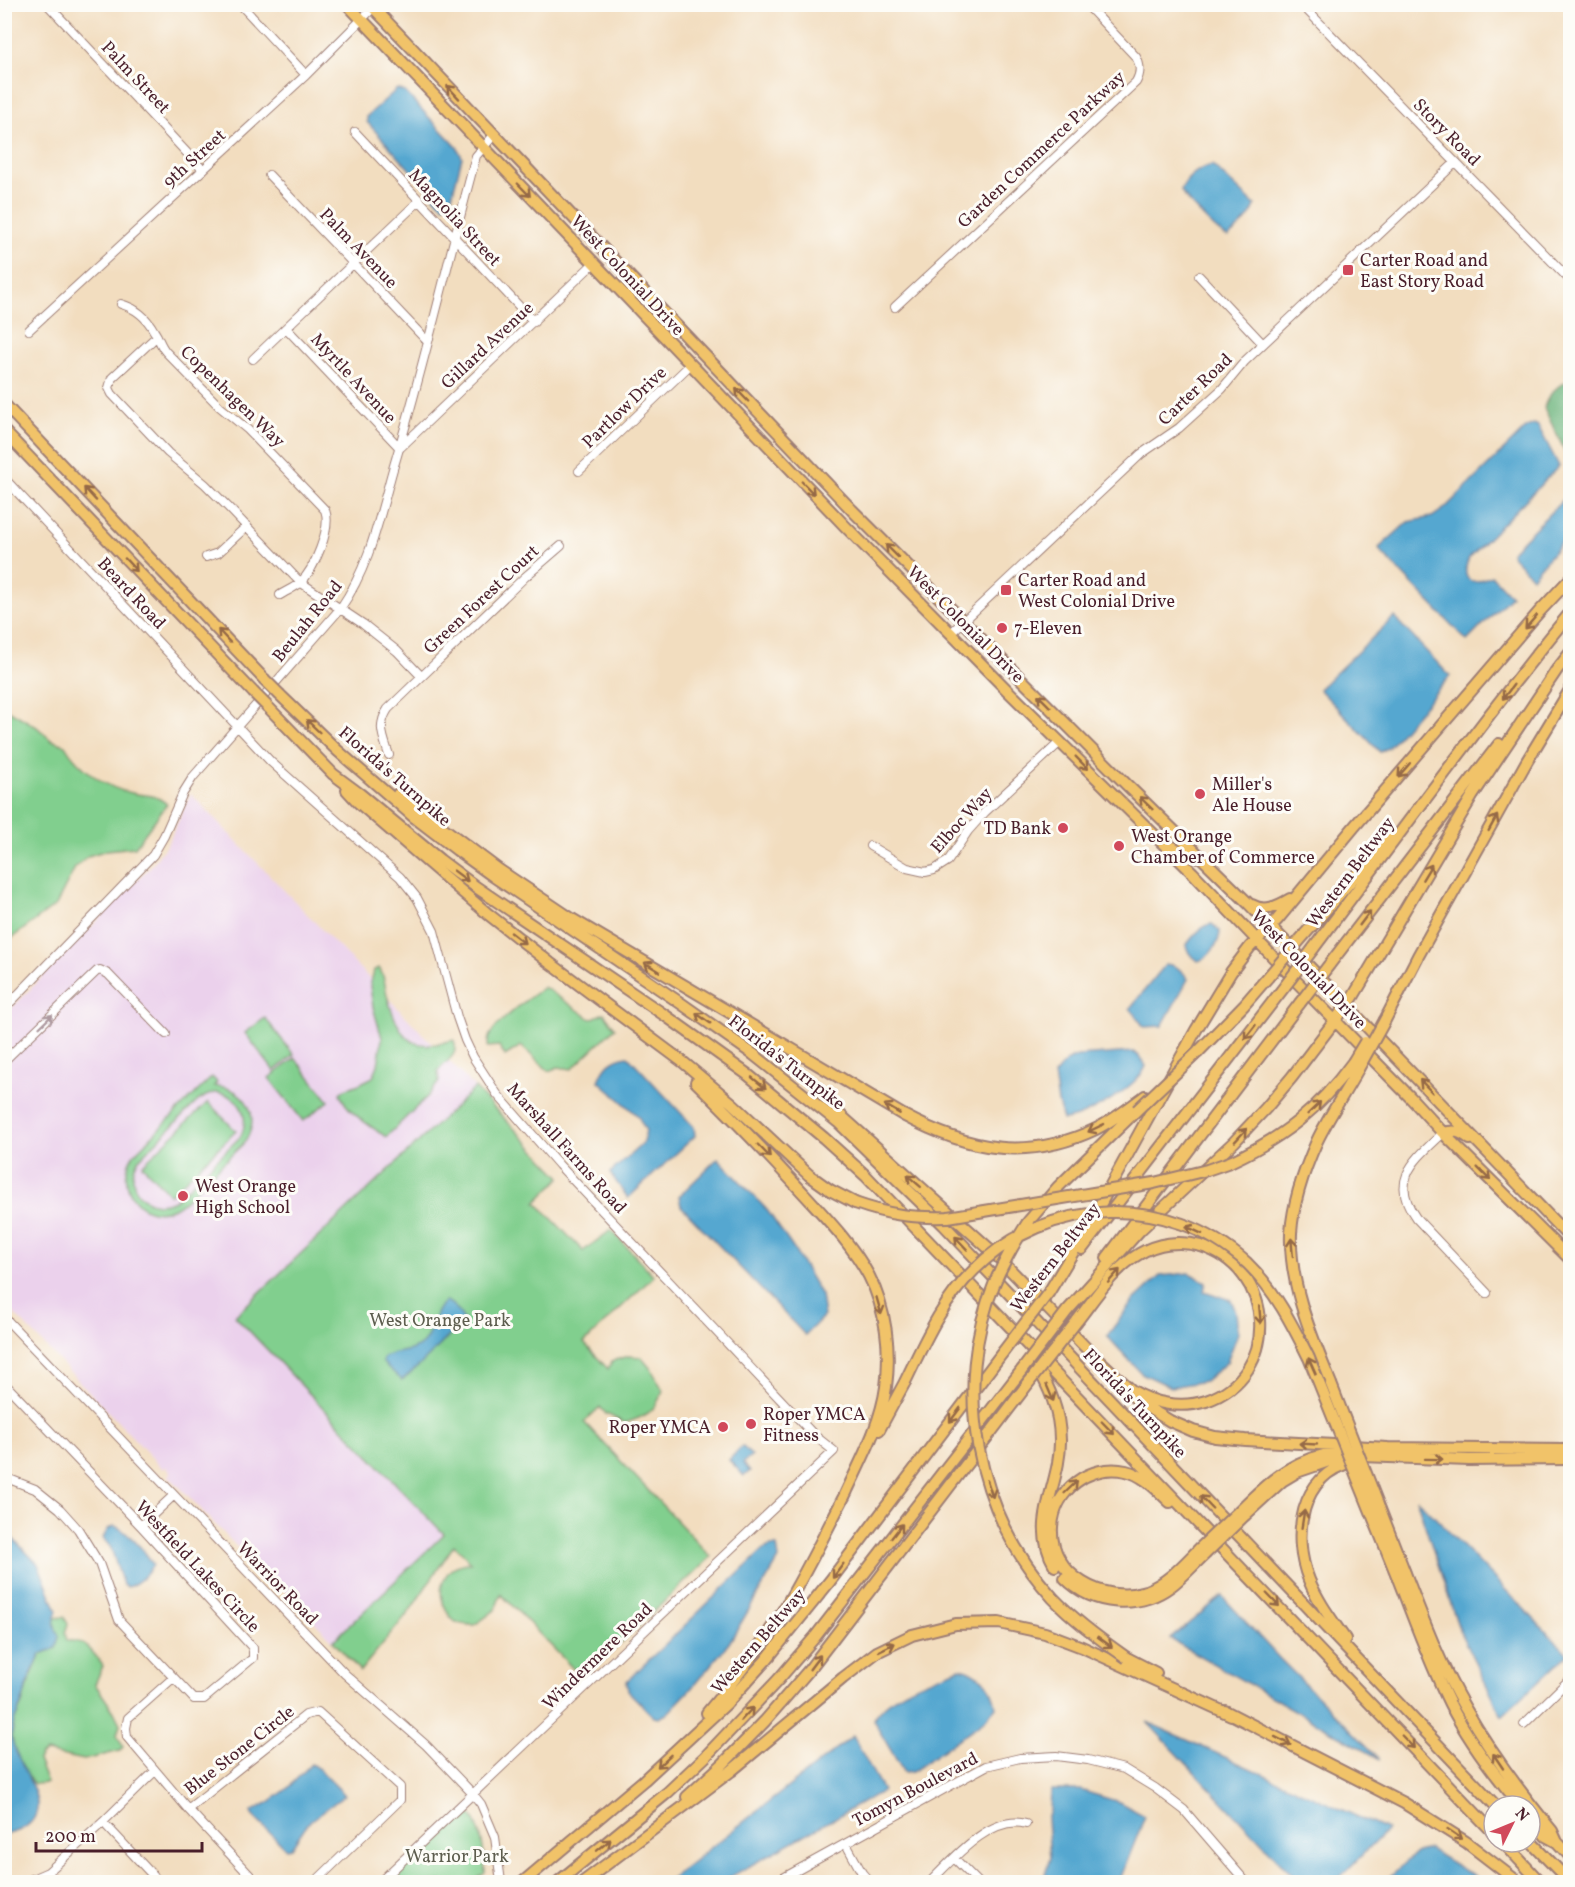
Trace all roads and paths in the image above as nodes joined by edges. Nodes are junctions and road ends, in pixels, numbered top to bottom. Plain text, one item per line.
1 (47, 4) edge
2 (240, 4) edge
3 (347, 4) edge
4 (1086, 4) edge
5 (1301, 4) edge
6 (373, 6) edge
7 (360, 19) junction
8 (306, 75) junction
9 (355, 132) dead end
10 (494, 135) junction
11 (483, 147) junction
12 (1456, 162) junction
13 (203, 170) junction
14 (269, 175) dead end
15 (420, 200) junction
16 (454, 236) junction
17 (353, 262) junction
18 (594, 263) junction
19 (1199, 276) dead end
20 (1570, 280) edge
21 (647, 296) junction
22 (121, 303) dead end
23 (895, 307) dead end
24 (534, 322) junction
25 (286, 328) junction
26 (28, 330) dead end
27 (157, 336) junction
28 (428, 342) junction
29 (1263, 344) junction
30 (254, 359) dead end
31 (690, 365) junction
32 (4, 404) edge
33 (731, 408) junction
34 (771, 426) junction
35 (4, 431) edge
36 (400, 448) junction
37 (784, 463) junction
38 (579, 471) dead end
39 (4, 478) edge
40 (835, 491) junction
41 (247, 526) junction
42 (561, 546) dead end
43 (207, 557) dead end
44 (1570, 579) edge
45 (300, 582) junction
46 (280, 595) dead end
47 (340, 609) junction
48 (1570, 613) edge
49 (964, 622) junction
50 (951, 633) junction
51 (1570, 652) edge
52 (1558, 668) junction
53 (422, 676) junction
54 (1570, 690) edge
55 (1034, 716) junction
56 (238, 727) junction
57 (1074, 732) junction
58 (1060, 742) junction
59 (1085, 742) junction
60 (338, 751) junction
61 (388, 754) dead end
62 (333, 774) junction
63 (1419, 807) junction
64 (1153, 834) junction
65 (870, 846) dead end
66 (1201, 856) junction
67 (1296, 896) junction
68 (1248, 903) junction
69 (1271, 927) junction
70 (1257, 940) junction
71 (1347, 1006) junction
72 (4, 1009) edge
73 (615, 1011) junction
74 (1336, 1021) junction
75 (166, 1034) dead end
76 (1197, 1052) junction
77 (753, 1054) junction
78 (4, 1059) edge
79 (1355, 1065) junction
80 (1410, 1097) junction
81 (1455, 1116) junction
82 (1443, 1133) junction
83 (1502, 1166) junction
84 (1516, 1206) junction
85 (1570, 1229) edge
86 (1570, 1238) edge
87 (1570, 1259) edge
88 (1570, 1268) edge
89 (1049, 1292) junction
90 (1487, 1293) dead end
91 (1067, 1311) junction
92 (4, 1317) edge
93 (1024, 1341) junction
94 (1088, 1350) junction
95 (4, 1383) edge
96 (1388, 1448) junction
97 (1570, 1450) edge
98 (834, 1451) joint
99 (1376, 1458) junction
100 (1570, 1460) edge
101 (4, 1477) edge
102 (174, 1495) junction
103 (844, 1497) junction
104 (1243, 1512) junction
105 (141, 1526) junction
106 (1202, 1551) junction
107 (1233, 1558) junction
108 (1401, 1575) junction
109 (1123, 1661) junction
110 (1363, 1665) junction
111 (173, 1678) junction
112 (1570, 1679) edge
113 (1524, 1724) dead end
114 (680, 1746) junction
115 (155, 1772) junction
116 (473, 1794) junction
117 (1485, 1794) edge
118 (1511, 1794) edge
119 (188, 1809) junction
120 (1482, 1820) edge
121 (103, 1822) junction
122 (1026, 1824) dead end
123 (1542, 1831) edge
124 (1557, 1842) junction
125 (846, 1844) junction
126 (1542, 1853) edge
127 (1514, 1854) edge
128 (1570, 1856) edge
129 (954, 1858) junction
130 (609, 1864) junction
131 (48, 1872) junction
132 (25, 1882) edge
133 (58, 1882) edge
134 (159, 1882) edge
135 (256, 1882) edge
136 (315, 1882) edge
137 (380, 1882) edge
138 (501, 1882) edge
139 (523, 1882) edge
140 (558, 1882) edge
141 (584, 1882) edge
142 (776, 1882) edge
143 (870, 1882) edge
144 (930, 1882) edge
145 (978, 1882) edge
146 (1246, 1882) edge
147 (1518, 1882) edge
148 (1540, 1882) edge
149 (1570, 1882) edge

1 - 13 street, Palm Street
2 - 8 street
3 - 7 highway, West Colonial Drive
4 - 23 street, Garden Commerce Parkway
5 - 12 street, Story Road
6 - 7 street, 9th Street
10 -> 6 highway, West Colonial Drive
7 - 8 street, 9th Street
7 - 11 highway, West Colonial Drive
8 - 13 street, 9th Street
9 - 15 street, Magnolia Street
10 - 11 street, Beulah Road
10 - 21 highway, West Colonial Drive
11 - 16 street, Beulah Road
11 -> 18 highway, West Colonial Drive
12 - 20 street, Story Road
12 - 29 street, Carter Road
13 - 26 street, 9th Street
14 - 17 street, Palm Avenue
15 - 16 street, Magnolia Street
15 - 17 street
16 - 24 street, Magnolia Street
16 - 28 street, Beulah Road
17 - 25 street
17 - 28 street, Palm Avenue
18 - 21 highway
18 - 24 street, Gillard Avenue
18 - 31 highway, West Colonial Drive
19 - 29 street
34 -> 21 highway, West Colonial Drive
22 - 27 street
24 - 36 street, Gillard Avenue
25 - 30 street
25 - 36 street, Myrtle Avenue
27 - 41 street
27 - 45 street, Copenhagen Way
28 - 36 street, Beulah Road
29 - 49 street, Carter Road
31 - 33 highway, West Colonial Drive
31 - 38 street, Partlow Drive
60 -> 32 highway, Florida's Turnpike, bridge
33 - 34 highway
33 - 37 highway, West Colonial Drive
34 - 40 highway, West Colonial Drive
35 -> 62 highway, Florida's Turnpike, bridge
36 - 47 street, Beulah Road
37 - 40 highway
37 -> 50 highway, West Colonial Drive
39 - 56 street, Beard Road
49 -> 40 highway, West Colonial Drive
41 - 43 street
41 - 45 street
42 - 53 street, Green Forest Court
44 -> 67 highway
45 - 46 street
45 - 47 street
47 - 53 street
47 - 56 street, Beulah Road
48 -> 63 highway, Western Beltway
49 - 50 street, Carter Road
57 -> 49 highway, West Colonial Drive
50 - 55 highway, West Colonial Drive
51 - 52 highway
71 -> 52 highway
91 -> 52 highway, bridge
53 - 61 street, Green Forest Court
79 -> 54 highway, bridge
55 - 57 highway
55 - 58 highway, West Colonial Drive
56 - 72 street, Beulah Road
56 - 98 street, Marshall Farms Road
57 - 59 highway, West Colonial Drive
58 - 59 highway
58 -> 64 highway, West Colonial Drive
58 - 65 street, Elboc Way
66 -> 59 highway, West Colonial Drive
76 -> 60 highway, bridge
77 -> 60 highway, Florida's Turnpike
62 -> 73 highway
62 -> 93 highway, Florida's Turnpike
63 - 76 highway, bridge
63 -> 89 highway, Western Beltway, bridge
64 - 66 highway
64 - 70 highway, West Colonial Drive
66 - 68 highway, West Colonial Drive
67 - 68 highway
67 - 69 highway
68 - 69 highway, West Colonial Drive
69 - 70 highway
69 - 71 highway, West Colonial Drive
70 - 74 highway, West Colonial Drive
70 - 89 highway
71 - 74 highway
81 -> 71 highway, West Colonial Drive
73 -> 79 highway, bridge
73 -> 103 highway
74 - 80 highway, West Colonial Drive
91 -> 74 highway
78 -> 75 street
76 -> 109 highway, bridge
94 -> 77 highway
110 -> 77 highway, Florida's Turnpike
108 -> 79 highway, bridge
80 - 81 highway
80 - 82 highway, West Colonial Drive
81 - 83 highway, West Colonial Drive
82 - 83 highway
82 -> 84 highway, West Colonial Drive
82 - 90 street
83 - 85 highway
83 - 86 highway, West Colonial Drive
84 - 87 highway, West Colonial Drive
84 - 88 highway
89 -> 114 highway, Western Beltway, bridge
140 -> 91 highway, bridge
92 - 102 street, Warrior Road
93 -> 106 highway
93 -> 107 highway, Florida's Turnpike
96 -> 94 highway
130 -> 94 highway, bridge
95 - 105 street, Westfield Lakes Circle
96 - 97 highway
96 - 104 highway
98 - 116 street, Windermere Road
99 -> 100 highway
99 - 104 highway
110 -> 99 highway
101 - 111 street, Westfield Lakes Circle
102 - 105 street
102 - 116 street, Warrior Road
108 -> 103 highway, bridge
103 - 114 highway
104 - 106 highway, bridge
105 - 111 street, Westfield Lakes Circle
106 -> 107 highway
107 -> 120 highway, Florida's Turnpike
108 - 118 highway
124 -> 108 highway
130 -> 109 highway
109 -> 147 highway
110 - 117 highway, Florida's Turnpike
111 - 115 street
112 - 113 street
114 -> 139 highway, Western Beltway
115 - 119 street
115 - 121 street
116 - 137 street, Windermere Road
116 - 138 street, Warrior Road
119 - 135 street
119 - 136 street, Blue Stone Circle
121 - 131 street
121 - 134 street
122 - 129 street
123 - 124 highway
124 - 128 highway
125 - 142 street, Tomyn Boulevard
125 - 143 street
125 - 146 street, Tomyn Boulevard
126 - 149 highway
127 - 148 highway
129 - 144 street
129 - 145 street
130 - 141 highway
131 - 132 street
131 - 133 street

